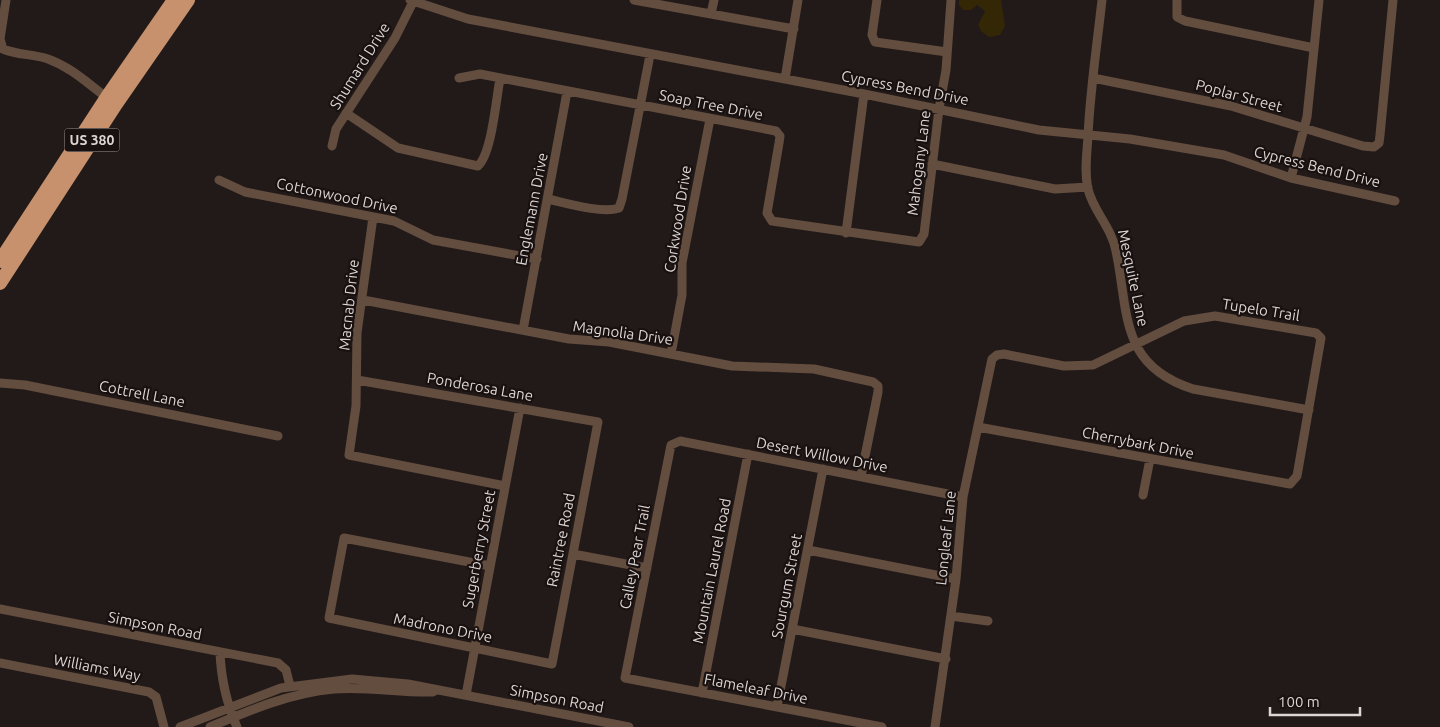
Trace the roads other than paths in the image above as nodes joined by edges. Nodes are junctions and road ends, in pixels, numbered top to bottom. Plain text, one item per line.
1 (6, 0) edge
2 (174, 0) edge
3 (188, 0) edge
4 (412, 0) edge
5 (637, 0) edge
6 (714, 0) edge
7 (798, 0) edge
8 (876, 0) edge
9 (951, 0) edge
10 (1102, 0) edge
11 (1178, 0) edge
12 (1319, 0) edge
13 (1393, 0) edge
14 (711, 14) junction
15 (794, 29) junction
16 (1314, 48) junction
17 (947, 52) junction
18 (650, 54) junction
19 (459, 78) dead end
20 (1093, 78) junction
21 (500, 79) junction
22 (785, 79) junction
23 (567, 92) junction
24 (864, 94) junction
25 (111, 100) junction
26 (640, 105) junction
27 (939, 109) junction
28 (346, 113) junction
29 (710, 119) junction
30 (1305, 129) junction
31 (1088, 134) junction
32 (332, 146) dead end
33 (932, 164) junction
34 (1291, 178) junction
35 (219, 180) dead end
36 (1088, 187) junction
37 (548, 200) junction
38 (1395, 201) dead end
39 (373, 217) junction
40 (846, 233) junction
41 (921, 240) joint
42 (537, 259) junction
43 (0, 260) edge
44 (0, 283) edge
45 (363, 300) junction
46 (523, 330) junction
47 (1136, 346) junction
48 (671, 354) junction
49 (997, 355) joint
50 (357, 380) junction
51 (0, 382) edge
52 (520, 408) junction
53 (1309, 410) junction
54 (598, 422) joint
55 (978, 427) junction
56 (278, 436) dead end
57 (675, 442) joint
58 (748, 454) junction
59 (1150, 459) junction
60 (823, 469) junction
61 (861, 476) junction
62 (505, 486) junction
63 (1143, 495) dead end
64 (963, 497) junction
65 (808, 550) junction
66 (573, 554) junction
67 (490, 566) junction
68 (647, 568) junction
69 (956, 580) junction
70 (0, 609) edge
71 (951, 616) junction
72 (988, 621) dead end
73 (792, 629) junction
74 (475, 648) junction
75 (220, 652) junction
76 (946, 659) junction
77 (0, 664) edge
78 (552, 664) joint
79 (625, 678) joint
80 (290, 686) junction
81 (450, 692) junction
82 (702, 693) junction
83 (466, 695) junction
84 (777, 707) junction
85 (229, 709) junction
86 (233, 718) junction
87 (164, 727) edge
88 (180, 727) edge
89 (210, 727) edge
90 (237, 727) edge
91 (629, 727) edge
92 (882, 727) edge
93 (936, 727) edge

1 - 25 street
2 - 25 highway, US 380
3 - 25 highway, US 380
4 - 18 street, Cypress Bend Drive
4 - 28 street, Shumard Drive
5 - 14 street
6 - 14 street
7 - 15 street
8 - 17 street
9 - 17 street, Mahogany Lane
10 - 20 street, Mesquite Lane
11 - 16 street
12 - 16 street
13 - 30 street, Poplar Street
14 - 15 street
15 - 22 street
16 - 30 street
17 - 27 street, Mahogany Lane
18 - 22 street, Cypress Bend Drive
18 - 26 street
19 - 21 street, Soap Tree Drive
20 - 30 street, Poplar Street
20 - 31 street, Mesquite Lane
21 - 23 street, Soap Tree Drive
21 - 28 street
22 - 24 street, Cypress Bend Drive
23 - 26 street, Soap Tree Drive
23 - 37 street, Englemann Drive
24 - 27 street, Cypress Bend Drive
24 - 40 street
25 - 43 highway, US 380
25 - 44 highway, US 380
26 - 29 street, Soap Tree Drive
26 - 37 street
27 - 31 street, Cypress Bend Drive
27 - 33 street, Mahogany Lane
28 - 32 street, Shumard Drive
29 - 40 street, Soap Tree Drive
29 - 48 street, Corkwood Drive
30 - 34 street
31 - 34 street, Cypress Bend Drive
31 - 36 street, Mesquite Lane
33 - 36 street
33 - 41 street, Mahogany Lane
34 - 38 street, Cypress Bend Drive
35 - 39 street, Cottonwood Drive
36 - 47 street, Mesquite Lane
37 - 42 street, Englemann Drive
39 - 42 street, Cottonwood Drive
39 - 45 street, Macnab Drive
40 - 41 street, Soap Tree Drive
42 - 46 street, Englemann Drive
45 - 46 street, Magnolia Drive
45 - 50 street, Macnab Drive
46 - 48 street, Magnolia Drive
47 - 49 street, Tupelo Trail
47 - 53 street, Mesquite Lane
47 - 53 street, Tupelo Trail
48 - 61 street, Magnolia Drive
49 - 55 street, Longleaf Lane
50 - 52 street, Ponderosa Lane
50 - 62 street, Macnab Drive
51 - 56 street, Cottrell Lane
52 - 54 street, Ponderosa Lane
52 - 62 street, Sugerberry Street
53 - 59 street, Cherrybark Drive
54 - 66 street, Raintree Road
55 - 59 street, Cherrybark Drive
55 - 64 street, Longleaf Lane
57 - 58 street, Desert Willow Drive
57 - 68 street, Calley Pear Trail
58 - 60 street, Desert Willow Drive
58 - 82 street, Mountain Laurel Road
59 - 63 street
60 - 61 street, Desert Willow Drive
60 - 65 street, Sourgum Street
61 - 64 street, Desert Willow Drive
62 - 67 street, Sugerberry Street
64 - 69 street, Longleaf Lane
65 - 69 street
65 - 73 street, Sourgum Street
66 - 68 street
66 - 78 street, Raintree Road
67 - 74 street, Sugerberry Street
67 - 74 street, Madrono Drive
68 - 79 street, Calley Pear Trail
69 - 71 street, Longleaf Lane
70 - 75 street, Simpson Road
71 - 72 street
71 - 76 street, Longleaf Lane
73 - 76 street
73 - 84 street, Sourgum Street
74 - 78 street, Madrono Drive
74 - 83 street, Sugerberry Street
75 - 80 street, Simpson Road
75 - 85 street
76 - 93 street, Longleaf Lane
77 - 87 street, Williams Way
79 - 82 street, Flameleaf Drive
80 - 81 street, Simpson Road
80 - 85 street, Simpson Road
81 - 83 street, Simpson Road
81 - 86 street, Simpson Road
82 - 84 street, Flameleaf Drive
83 - 91 street, Simpson Road
84 - 92 street, Flameleaf Drive
85 - 86 street
85 - 88 street, Simpson Road
86 - 89 street, Simpson Road
86 - 90 street

